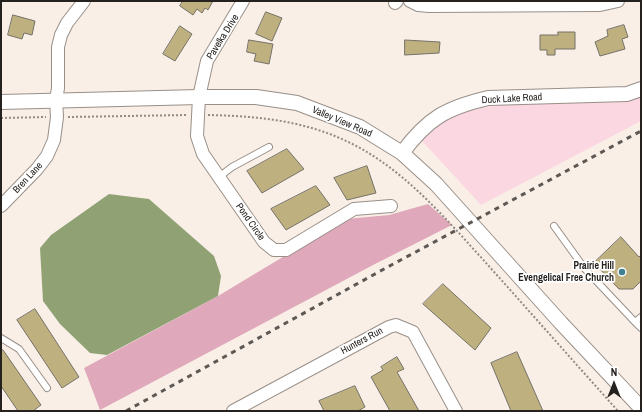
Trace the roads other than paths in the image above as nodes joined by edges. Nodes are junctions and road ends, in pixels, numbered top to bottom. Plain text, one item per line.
1 (84, 1) edge
2 (243, 1) edge
3 (410, 1) edge
4 (618, 1) edge
5 (641, 89) edge
6 (200, 97) junction
7 (56, 100) junction
8 (1, 102) edge
9 (270, 147) dead end
10 (402, 153) junction
11 (219, 177) junction
12 (1, 206) edge
13 (391, 206) dead end
14 (554, 226) dead end
15 (641, 317) edge
16 (635, 322) junction
17 (641, 328) edge
18 (1, 338) edge
19 (47, 388) dead end
20 (641, 408) edge
21 (233, 411) edge
22 (456, 411) edge

1 - 7 street, Bren Lane
2 - 6 street, Pavelka Drive
3 - 4 street
5 - 10 street, Duck Lake Road
6 - 7 street, Valley View Road
6 - 10 street, Valley View Road
6 - 11 street, Pond Circle
7 - 8 street, Valley View Road
7 - 12 street, Bren Lane
9 - 11 lane
10 - 20 street, Valley View Road
11 - 13 street, Pond Circle
14 - 16 lane
15 - 16 lane
16 - 17 lane
18 - 19 lane
21 - 22 street, Hunters Run

